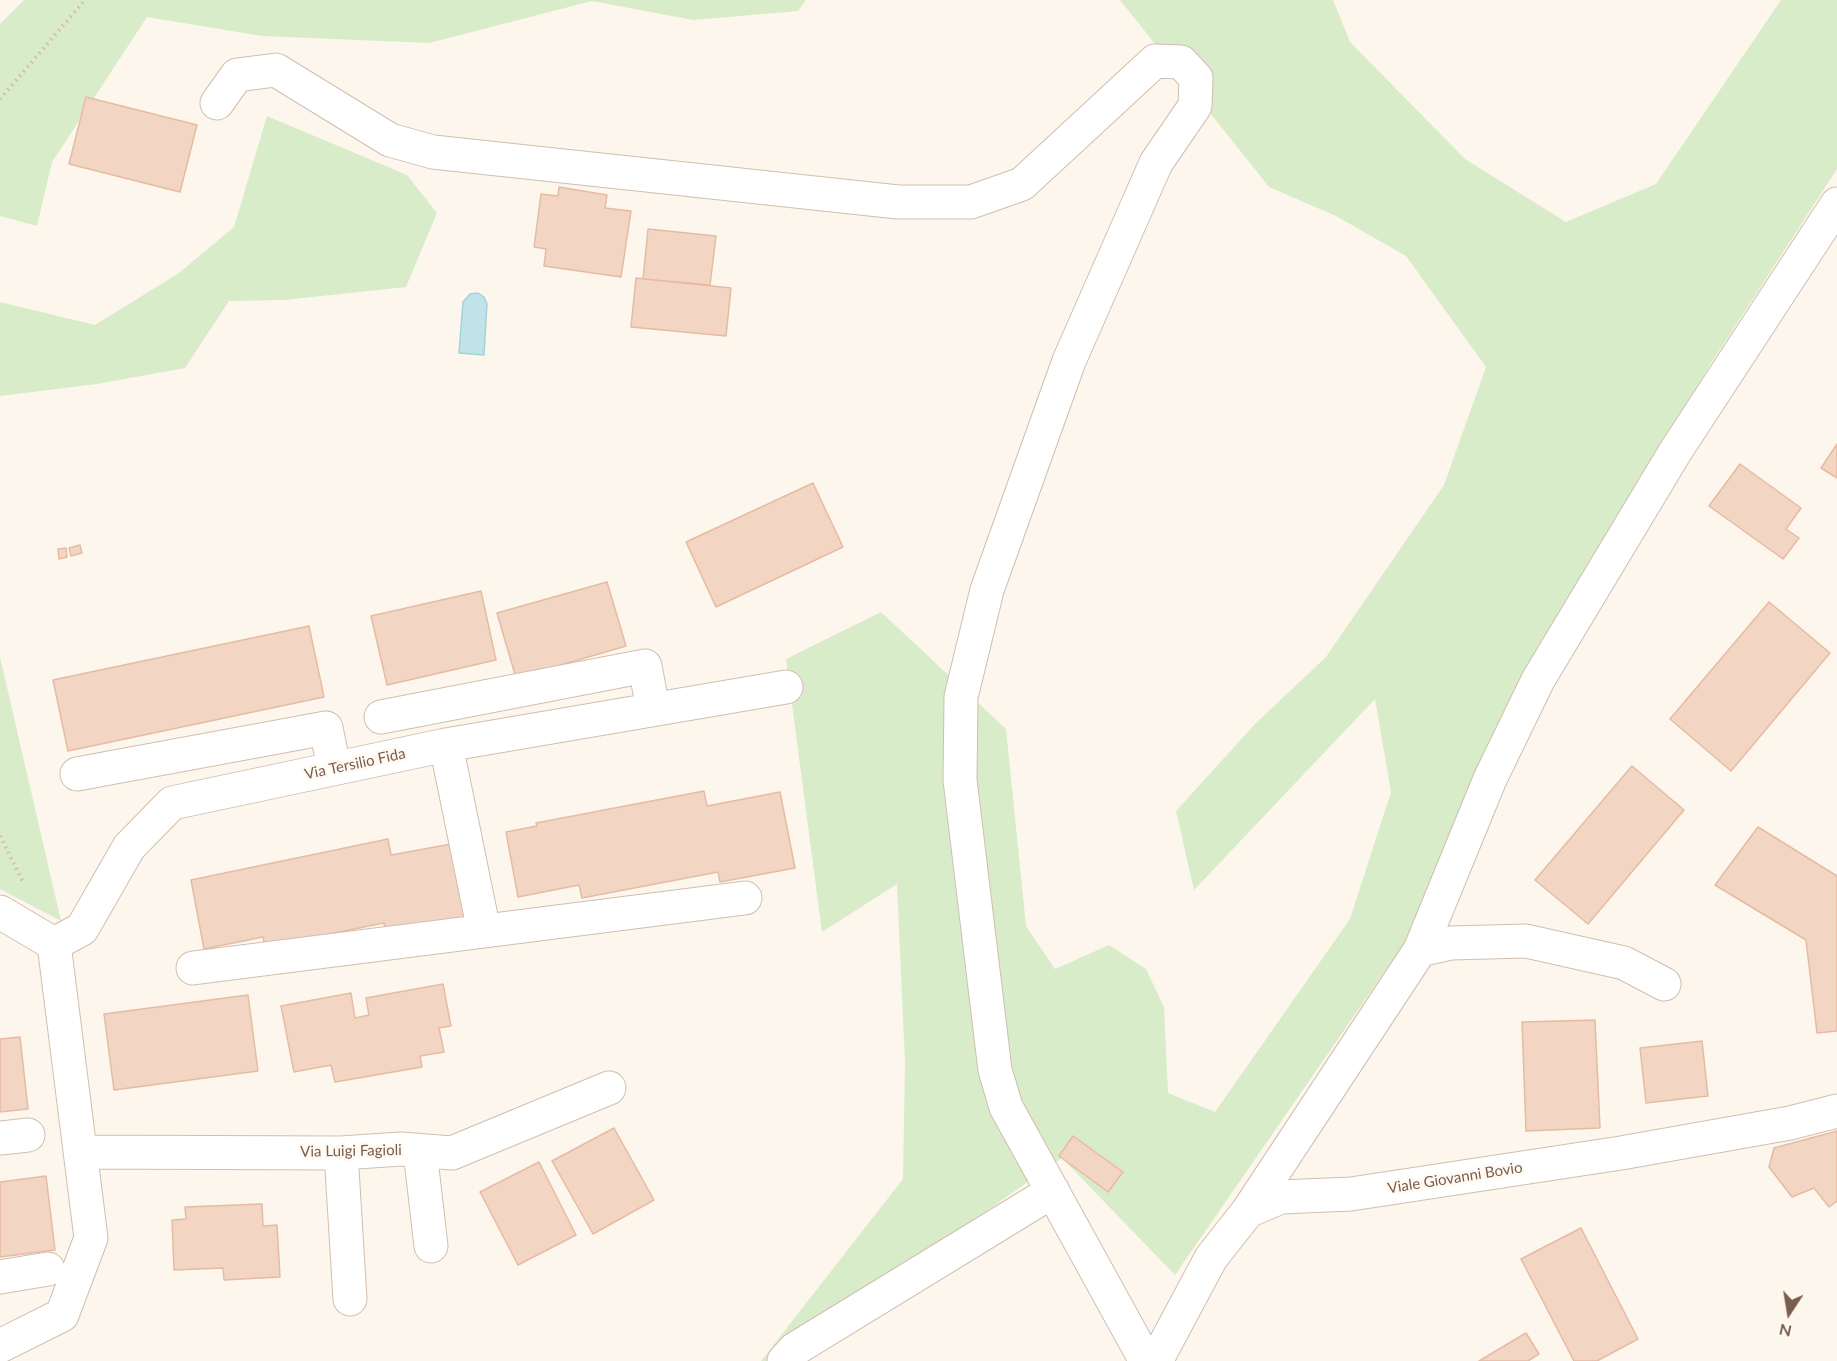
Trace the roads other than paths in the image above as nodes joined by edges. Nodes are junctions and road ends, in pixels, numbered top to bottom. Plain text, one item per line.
1 (217, 103) dead end
2 (1837, 204) edge
3 (786, 687) dead end
4 (653, 709) junction
5 (381, 717) dead end
6 (446, 745) junction
7 (334, 768) junction
8 (77, 774) dead end
9 (744, 898) dead end
10 (0, 912) edge
11 (484, 931) junction
12 (54, 944) junction
13 (1420, 950) junction
14 (193, 968) dead end
15 (1664, 984) dead end
16 (609, 1088) dead end
17 (1837, 1111) edge
18 (420, 1151) junction
19 (80, 1152) junction
20 (341, 1153) junction
21 (1053, 1191) junction
22 (1248, 1211) junction
23 (431, 1246) dead end
24 (48, 1269) dead end
25 (0, 1277) edge
26 (350, 1299) dead end
27 (0, 1346) edge
28 (784, 1361) edge
29 (1146, 1361) edge
30 (1156, 1361) edge

1 - 21 street
2 - 13 street
3 - 4 street, Via Tersilio Fida
4 - 5 street
4 - 6 street, Via Tersilio Fida
6 - 7 street, Via Tersilio Fida
6 - 11 street
7 - 8 street
7 - 12 street, Via Tersilio Fida
9 - 11 street
10 - 12 street
11 - 14 street
12 - 19 street
13 - 15 street
13 - 22 street
16 - 18 street, Via Luigi Fagioli
17 - 22 street, Viale Giovanni Bovio
18 - 20 street, Via Luigi Fagioli
18 - 23 street
19 - 20 street, Via Luigi Fagioli
19 - 27 street
20 - 26 street
21 - 28 street
21 - 29 street
22 - 30 street, Viale Giovanni Bovio
24 - 25 street

